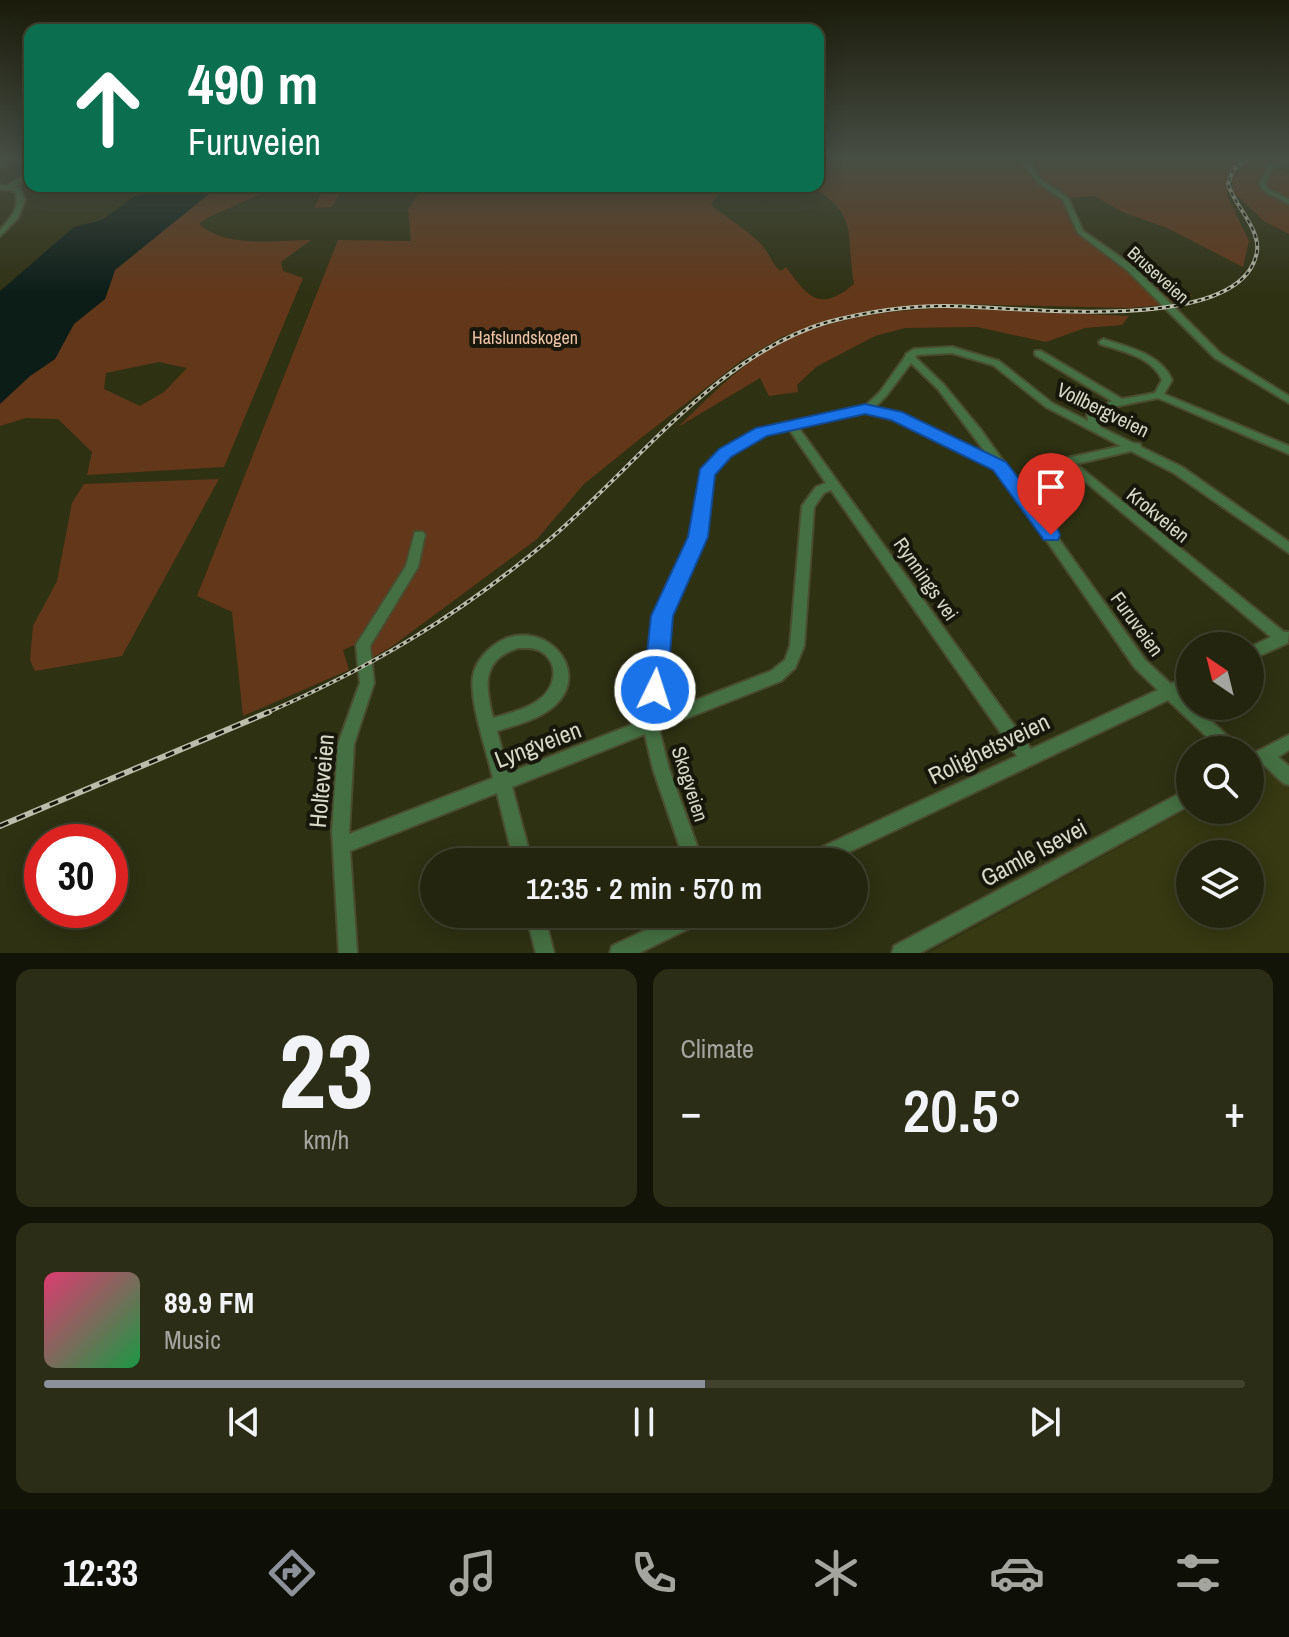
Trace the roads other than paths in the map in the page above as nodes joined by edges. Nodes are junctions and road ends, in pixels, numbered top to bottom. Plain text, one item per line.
1 (20, 204) edge
2 (1068, 204) edge
3 (0, 234) edge
4 (1103, 342) dead end
5 (1038, 353) dead end
6 (909, 356) junction
7 (1159, 395) junction
8 (1289, 400) edge
9 (1119, 401) junction
10 (867, 409) junction
11 (790, 424) junction
12 (1095, 427) junction
13 (1136, 446) junction
14 (1289, 450) edge
15 (999, 466) junction
16 (833, 485) junction
17 (419, 535) dead end
18 (1289, 548) edge
19 (1286, 637) edge
20 (1264, 647) edge
21 (1176, 688) edge
22 (1170, 690) junction
23 (489, 726) junction
24 (651, 726) junction
25 (1218, 736) edge
26 (1289, 742) edge
27 (1265, 755) joint
28 (1028, 758) junction
29 (1289, 777) edge
30 (503, 781) junction
31 (1176, 804) edge
32 (340, 846) junction
33 (520, 848) edge
34 (689, 848) edge
35 (838, 848) edge
36 (539, 928) edge
37 (671, 928) edge
38 (348, 953) edge
39 (545, 953) edge
40 (619, 953) edge
41 (901, 953) edge

1 - 3 street
2 - 8 street, Bruseveien
4 - 7 street
5 - 9 street
6 - 10 street
6 - 12 street, Vollbergveien
6 - 15 street, Furuveien
7 - 9 street
7 - 14 street
9 - 12 street
10 - 11 street, Skogveien
10 - 15 street, Skogveien
11 - 16 street, Rynnings vei
11 - 24 street, Skogveien
12 - 13 street, Vollbergveien
13 - 18 street, Vollbergveien
13 - 19 street, Krokveien
15 - 22 street, Furuveien
16 - 24 street, Lyngveien
16 - 28 street, Rynnings vei
17 - 32 street, Holteveien
19 - 20 street
21 - 22 street, Rolighetsveien
22 - 25 street, Furuveien
22 - 28 street, Rolighetsveien
23 - 23 street
23 - 30 street
24 - 30 street, Lyngveien
24 - 34 street, Skogveien
26 - 27 street
27 - 29 street
28 - 35 street, Rolighetsveien
30 - 32 street, Lyngveien
30 - 33 street
31 - 41 street, Gamle Isevei
32 - 38 street, Holteveien
36 - 39 street
37 - 40 street

